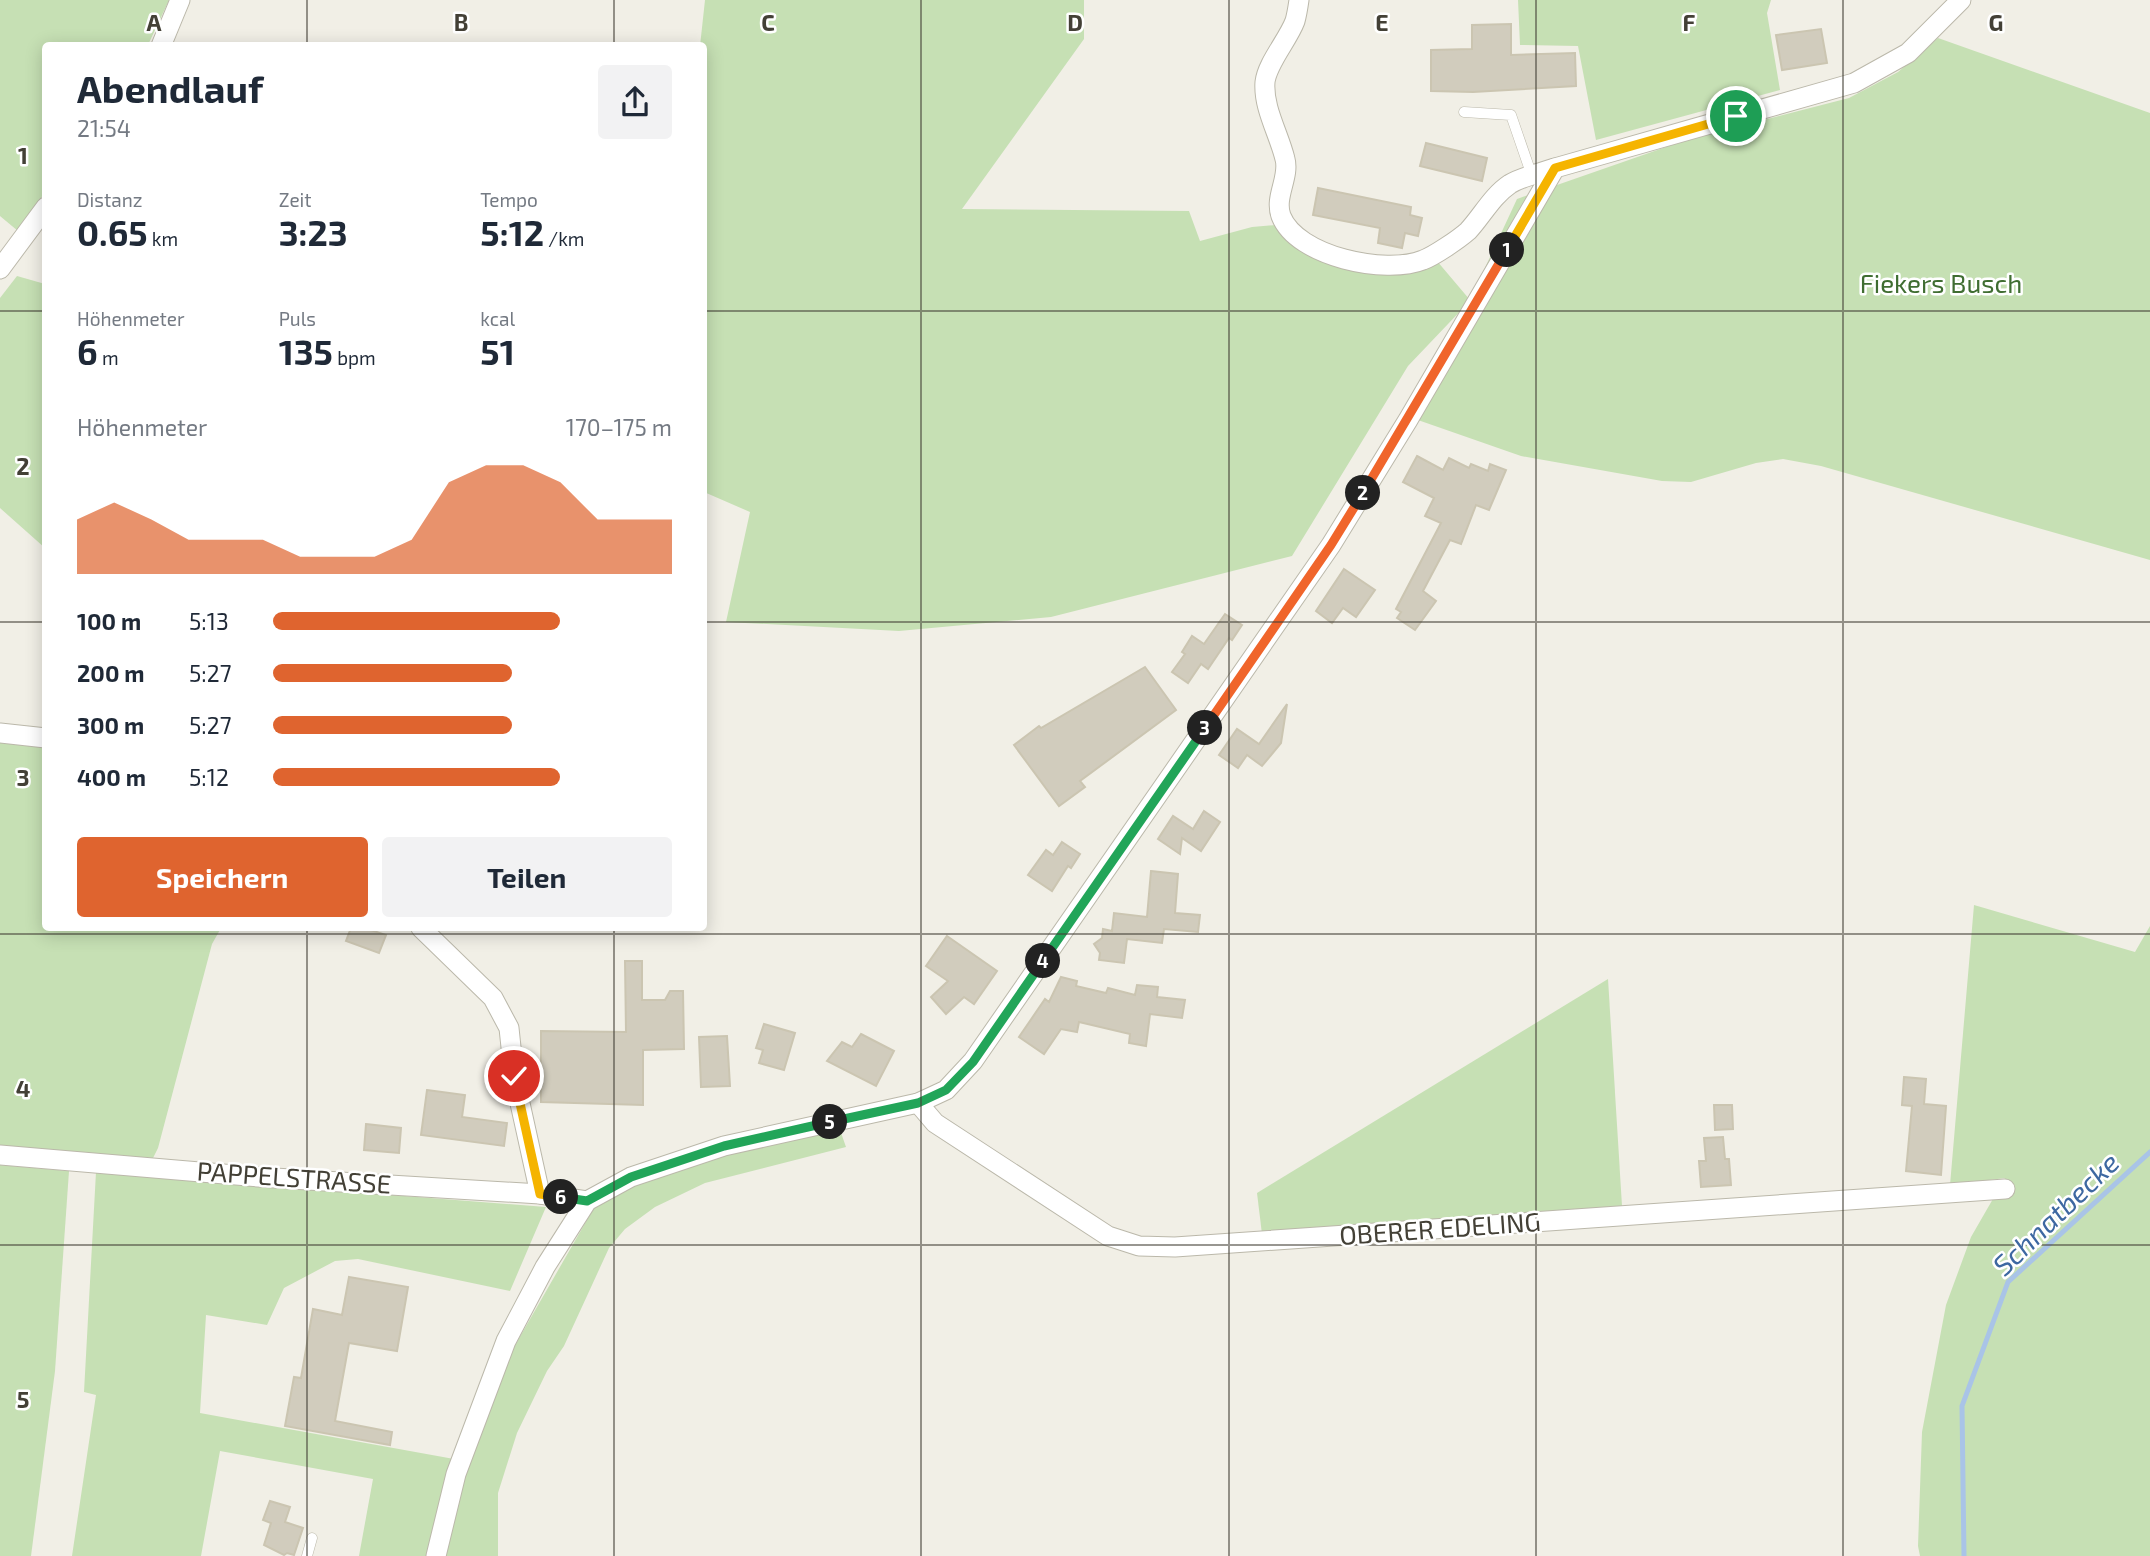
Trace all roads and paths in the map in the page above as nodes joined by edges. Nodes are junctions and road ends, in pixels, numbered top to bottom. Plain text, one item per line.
1 (180, 0) edge
2 (1299, 0) edge
3 (1961, 0) edge
4 (163, 42) edge
5 (1464, 112) dead end
6 (1555, 168) junction
7 (1532, 176) junction
8 (42, 212) edge
9 (0, 269) edge
10 (0, 733) edge
11 (42, 738) edge
12 (424, 931) edge
13 (918, 1103) junction
14 (0, 1155) edge
15 (2005, 1189) dead end
16 (540, 1194) junction
17 (587, 1201) junction
18 (312, 1538) dead end
19 (307, 1556) edge
20 (436, 1556) edge

1 - 4 street
2 - 7 street
3 - 6 street
5 - 7 lane
6 - 7 street
6 - 13 street
8 - 9 street
10 - 11 street
12 - 16 street
13 - 15 street, OBERER EDELING
13 - 17 street
14 - 16 street, PAPPELSTRASSE
16 - 17 street, PAPPELSTRASSE
17 - 20 street
18 - 19 lane

